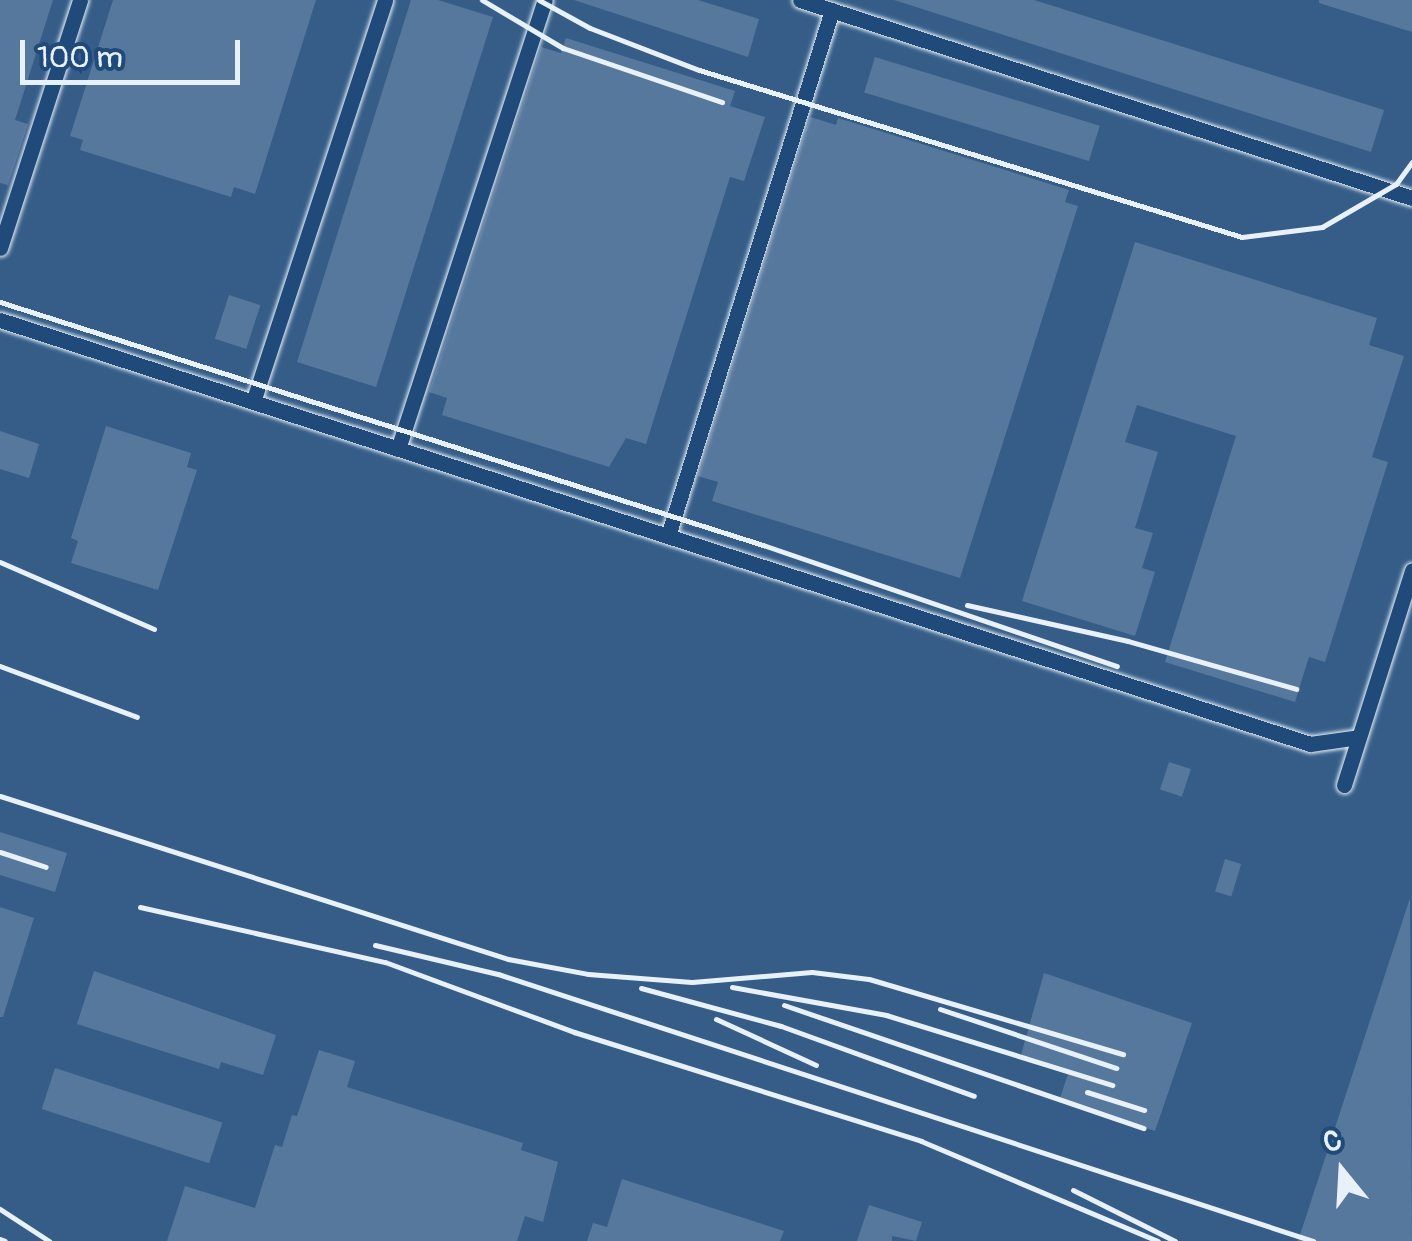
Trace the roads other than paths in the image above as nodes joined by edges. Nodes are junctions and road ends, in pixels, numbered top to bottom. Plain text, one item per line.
1 (80, 0) edge
2 (385, 0) edge
3 (545, 0) edge
4 (800, 0) edge
5 (832, 10) junction
6 (1412, 198) edge
7 (0, 248) edge
8 (0, 320) edge
9 (253, 402) junction
10 (398, 449) junction
11 (668, 536) junction
12 (1412, 570) edge
13 (1359, 738) junction
14 (1344, 785) dead end

1 - 7 lane
2 - 9 lane
3 - 10 lane
4 - 5 lane
5 - 6 lane
5 - 11 lane
8 - 9 lane
9 - 10 lane
10 - 11 lane
11 - 13 lane
12 - 13 lane
13 - 14 lane

